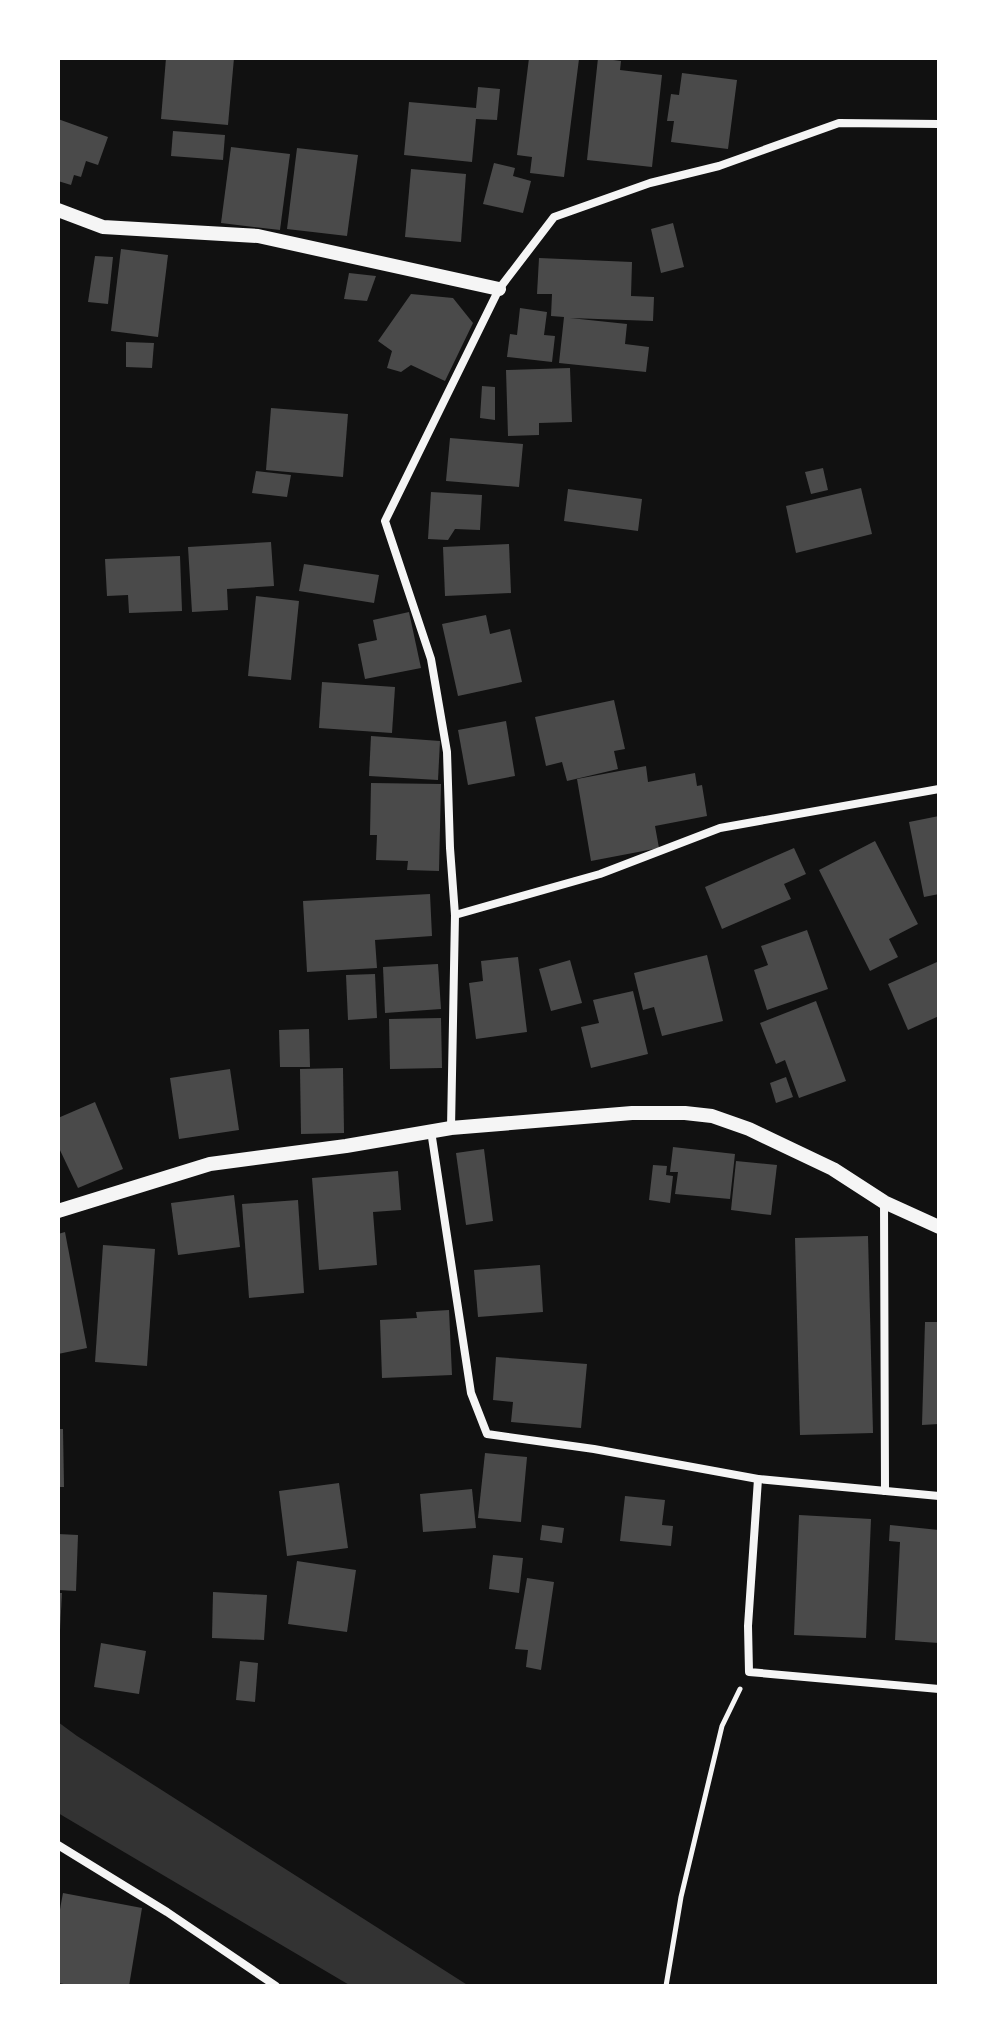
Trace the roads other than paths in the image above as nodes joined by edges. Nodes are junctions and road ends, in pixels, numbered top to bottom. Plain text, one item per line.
1 (939, 124) edge
2 (58, 210) edge
3 (499, 289) junction
4 (939, 789) edge
5 (455, 915) junction
6 (451, 1128) junction
7 (431, 1131) junction
8 (884, 1202) junction
9 (58, 1211) edge
10 (939, 1227) edge
11 (758, 1479) junction
12 (885, 1491) junction
13 (939, 1496) edge
14 (939, 1689) edge
15 (58, 1845) edge
16 (276, 1986) edge

1 - 3 street
2 - 3 street
3 - 5 street
4 - 5 street
5 - 6 street
6 - 7 street
6 - 8 street
7 - 9 street
7 - 11 street
8 - 10 street
8 - 12 street
11 - 12 street
11 - 14 street
12 - 13 street
15 - 16 street

